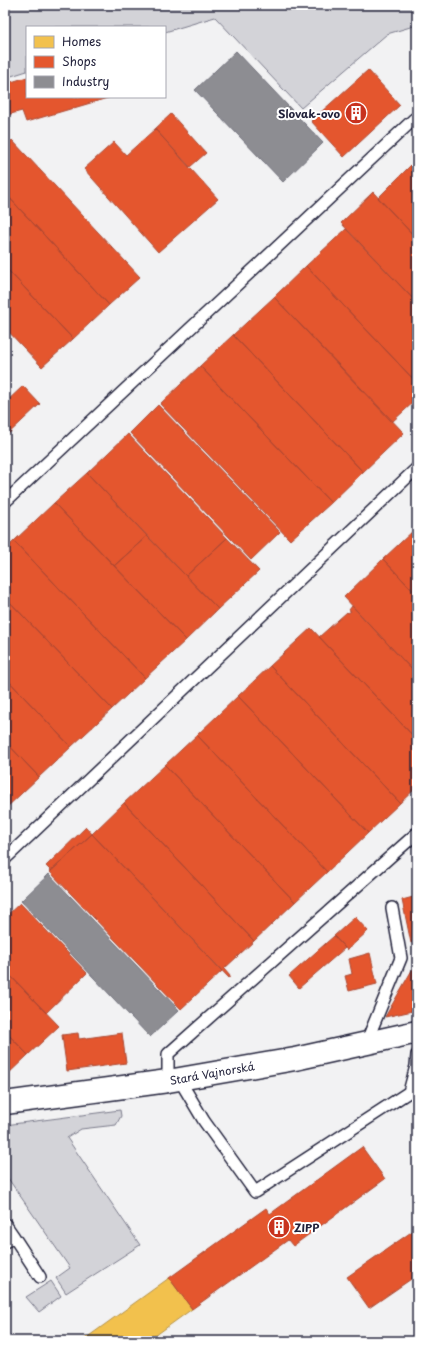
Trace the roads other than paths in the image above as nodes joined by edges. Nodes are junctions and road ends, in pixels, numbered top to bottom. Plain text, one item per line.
1 (414, 119) dead end
2 (417, 468) edge
3 (5, 502) edge
4 (417, 833) edge
5 (5, 860) edge
6 (392, 908) dead end
7 (417, 1032) edge
8 (366, 1043) junction
9 (417, 1055) edge
10 (173, 1080) junction
11 (5, 1103) edge
12 (5, 1224) edge
13 (9, 1240) edge
14 (40, 1277) dead end

1 - 3 lane
2 - 5 lane
4 - 10 lane
6 - 8 lane
7 - 8 street, Stará Vajnorská
8 - 10 street, Stará Vajnorská
9 - 10 lane
10 - 11 street, Stará Vajnorská
12 - 13 lane
13 - 14 lane

